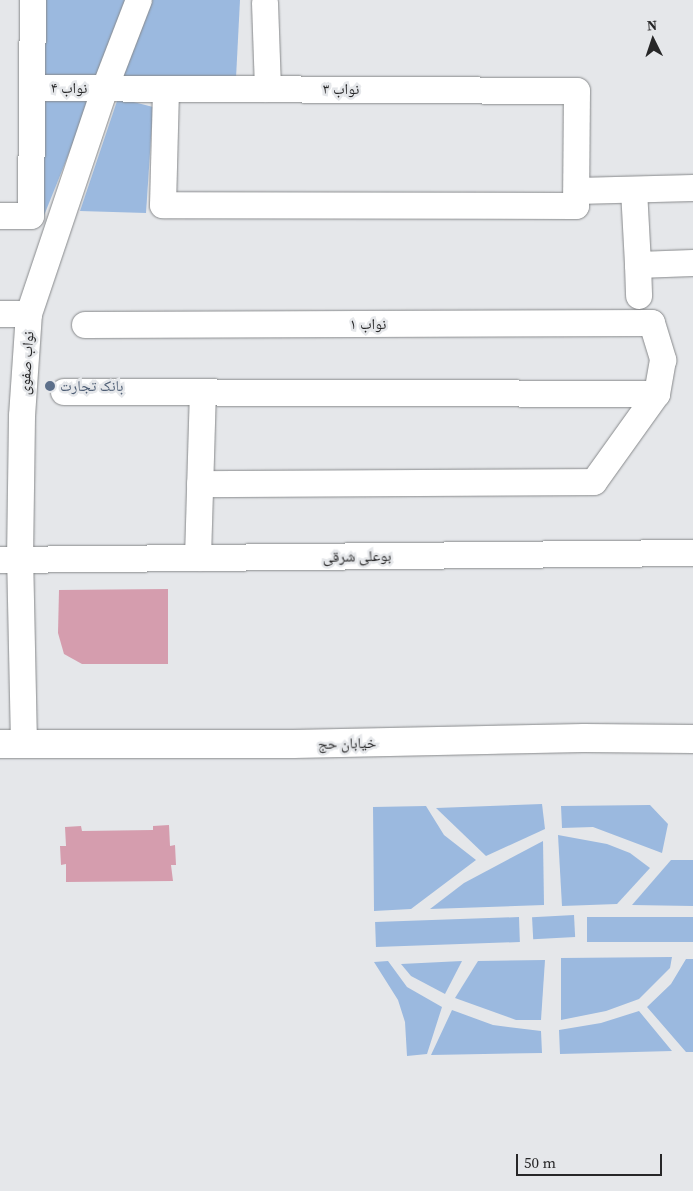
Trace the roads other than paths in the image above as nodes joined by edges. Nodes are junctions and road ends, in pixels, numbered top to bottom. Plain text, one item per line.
1 (33, 0) edge
2 (139, 0) edge
3 (264, 3) dead end
4 (32, 88) junction
5 (105, 88) junction
6 (166, 89) junction
7 (268, 89) junction
8 (693, 188) edge
9 (634, 190) junction
10 (576, 199) junction
11 (0, 216) edge
12 (693, 263) edge
13 (638, 264) junction
14 (639, 296) dead end
15 (0, 314) edge
16 (29, 314) junction
17 (85, 325) dead end
18 (64, 392) dead end
19 (203, 392) junction
20 (657, 394) junction
21 (200, 484) junction
22 (693, 553) edge
23 (198, 558) junction
24 (10, 560) edge
25 (693, 739) edge
26 (12, 744) edge

1 - 4 street
2 - 5 street, نواب صفوی
3 - 7 street
4 - 5 street, نواب ۴
4 - 11 street
5 - 6 street, نواب ۳
5 - 16 street, نواب صفوی
6 - 7 street, نواب ۳
6 - 10 street
7 - 10 street, نواب ۳
8 - 9 street
9 - 10 street
9 - 13 street
12 - 13 street
13 - 14 street
15 - 16 street
16 - 24 street, نواب صفوی
17 - 20 street, نواب ۱
18 - 19 street
19 - 20 street
19 - 21 street
20 - 21 street
21 - 23 street
22 - 23 street, بوعلی شرقی
23 - 24 street, بوعلی شرقی
24 - 26 street, نواب صفوی
25 - 26 main road, خیابان حج

